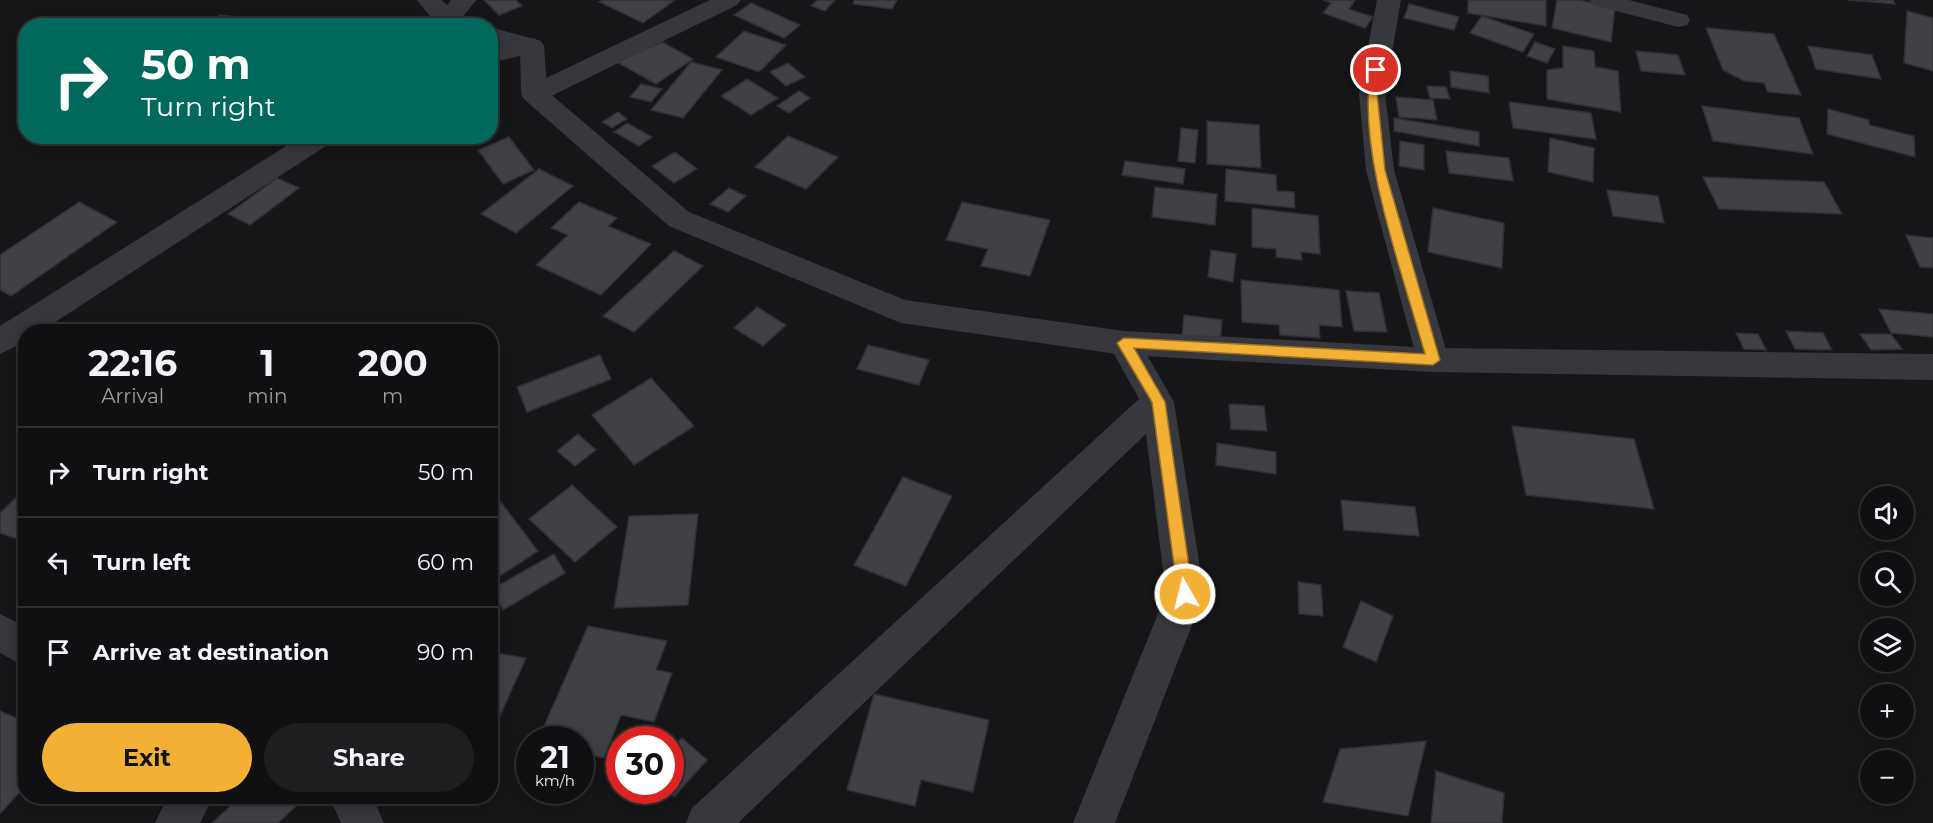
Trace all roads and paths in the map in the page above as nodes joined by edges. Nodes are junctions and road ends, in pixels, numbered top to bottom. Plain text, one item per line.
1 (429, 0) edge
2 (464, 0) edge
3 (729, 0) edge
4 (1389, 0) edge
5 (1601, 0) edge
6 (449, 18) edge
7 (456, 18) edge
8 (1678, 20) dead end
9 (498, 36) edge
10 (532, 46) junction
11 (498, 53) edge
12 (534, 94) junction
13 (309, 144) edge
14 (28, 324) edge
15 (18, 330) edge
16 (0, 342) edge
17 (1124, 343) junction
18 (1433, 360) junction
19 (1933, 367) edge
20 (1158, 402) junction
21 (0, 632) edge
22 (18, 644) edge
23 (187, 804) edge
24 (354, 804) edge
25 (176, 823) edge
26 (363, 823) edge
27 (707, 823) edge
28 (1094, 823) edge

1 - 6 street
2 - 7 street
3 - 12 street
4 - 18 street
5 - 8 street
9 - 10 street
10 - 11 street
10 - 12 street
12 - 17 street
13 - 14 street
15 - 16 street
17 - 18 street
17 - 20 street
18 - 19 street
20 - 27 street
20 - 28 street
21 - 22 street
23 - 25 street
24 - 26 street

